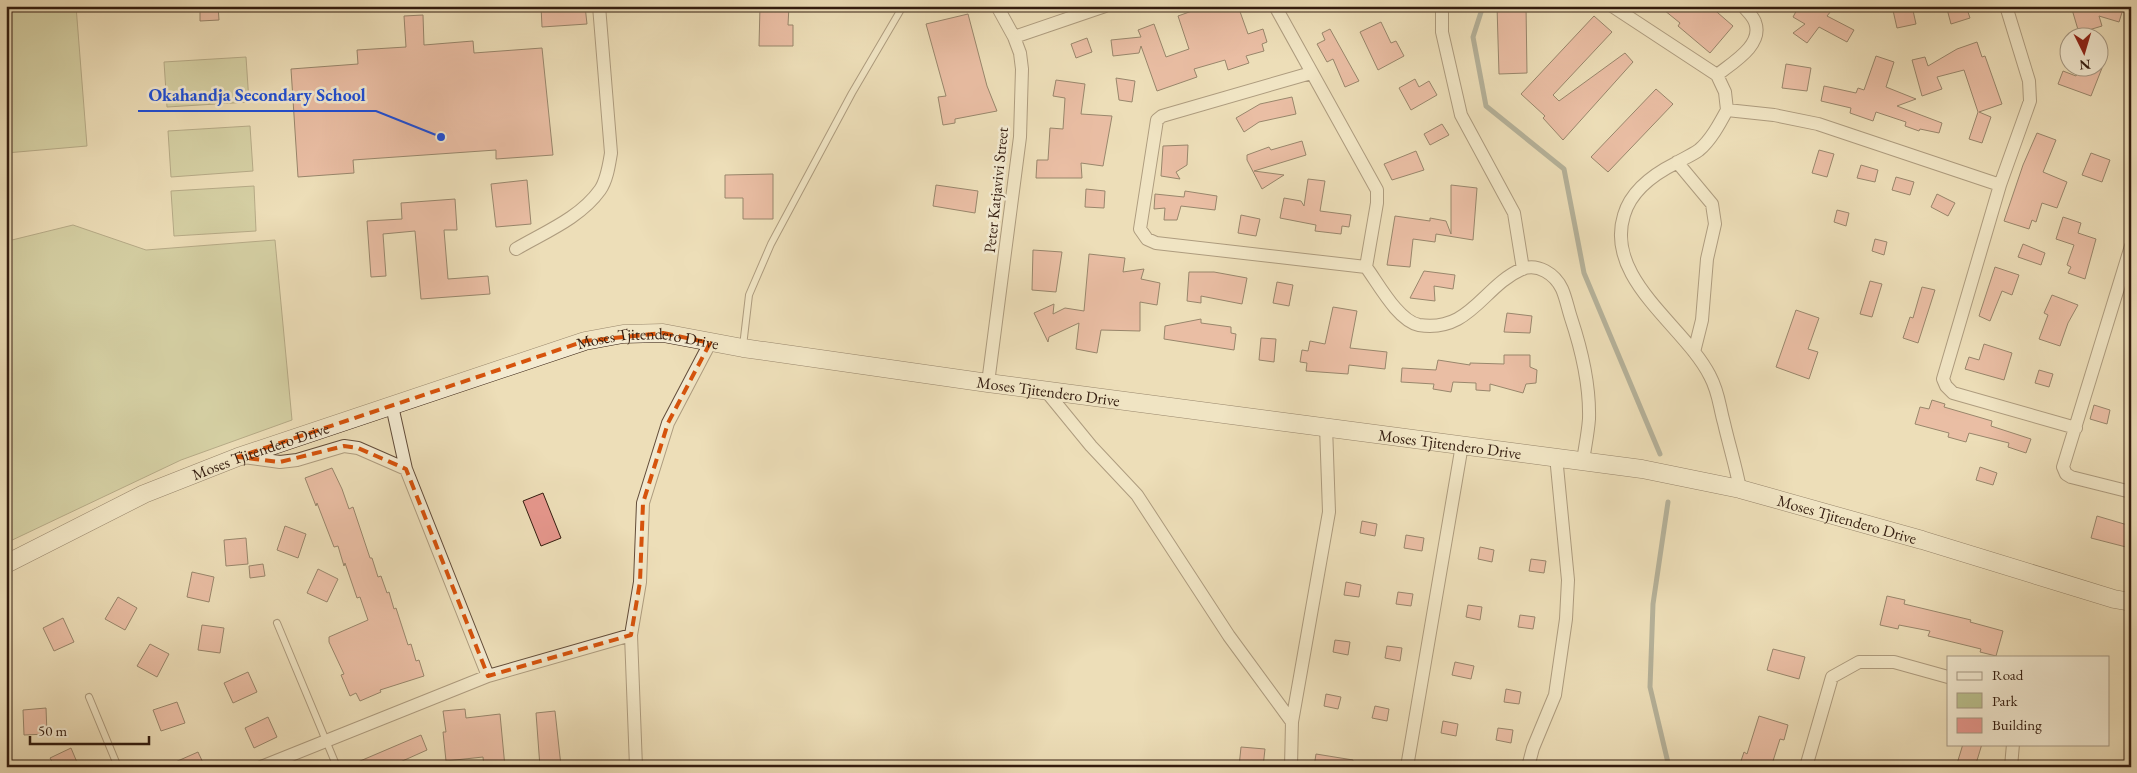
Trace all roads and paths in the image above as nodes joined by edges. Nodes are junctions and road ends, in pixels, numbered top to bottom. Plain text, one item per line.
1 (599, 6) edge
2 (903, 6) edge
3 (997, 6) edge
4 (1105, 6) edge
5 (1276, 6) edge
6 (1442, 6) edge
7 (1612, 6) edge
8 (1743, 6) edge
9 (2006, 6) edge
10 (1014, 37) junction
11 (1311, 73) junction
12 (1717, 75) junction
13 (1727, 110) junction
14 (1677, 162) junction
15 (2000, 185) junction
16 (2131, 246) edge
17 (516, 249) dead end
18 (1366, 267) junction
19 (1523, 269) junction
20 (710, 343) junction
21 (743, 348) junction
22 (1694, 352) junction
23 (988, 383) junction
24 (1046, 390) junction
25 (392, 406) junction
26 (1326, 426) junction
27 (2076, 428) junction
28 (1462, 445) junction
29 (1556, 456) junction
30 (238, 457) junction
31 (1583, 461) junction
32 (406, 469) junction
33 (1740, 489) junction
34 (2131, 492) edge
35 (6, 564) edge
36 (2122, 600) edge
37 (2131, 608) edge
38 (277, 623) dead end
39 (631, 635) junction
40 (488, 676) junction
41 (1947, 677) edge
42 (89, 697) dead end
43 (1292, 722) junction
44 (325, 740) junction
45 (2013, 746) edge
46 (118, 767) edge
47 (261, 767) edge
48 (336, 767) edge
49 (636, 767) edge
50 (1291, 767) edge
51 (1407, 767) edge
52 (1528, 767) edge
53 (1806, 767) edge
54 (2012, 767) edge

1 - 17 street
2 - 21 lane
3 - 10 street, Peter Katjavivi Street
4 - 10 street
5 - 11 street
6 - 19 street
7 - 12 street
8 - 12 street
9 - 15 street
10 - 23 street, Peter Katjavivi Street
11 - 18 street
11 - 18 street
12 - 13 street
13 - 14 street
13 - 15 street
14 - 22 street
14 - 22 street
15 - 27 street
16 - 27 street
18 - 19 street
19 - 31 street
20 - 21 street, Moses Tjitendero Drive
20 - 25 street, Moses Tjitendero Drive
20 - 39 street
21 - 23 street, Moses Tjitendero Drive
22 - 33 street
23 - 24 street, Moses Tjitendero Drive
24 - 26 street, Moses Tjitendero Drive
24 - 43 street
25 - 30 street, Moses Tjitendero Drive
25 - 32 street
26 - 28 street, Moses Tjitendero Drive
26 - 43 street
27 - 34 street
28 - 29 street, Moses Tjitendero Drive
28 - 51 street
29 - 31 street, Moses Tjitendero Drive
29 - 52 street
30 - 32 street
30 - 35 street, Moses Tjitendero Drive
31 - 33 street, Moses Tjitendero Drive
32 - 40 street
33 - 36 street, Moses Tjitendero Drive
36 - 37 street, Moses Tjitendero Drive
38 - 44 lane
39 - 40 street
39 - 49 street
40 - 44 street
41 - 53 street
42 - 46 lane
43 - 50 street
44 - 47 street
44 - 48 lane
45 - 54 street

